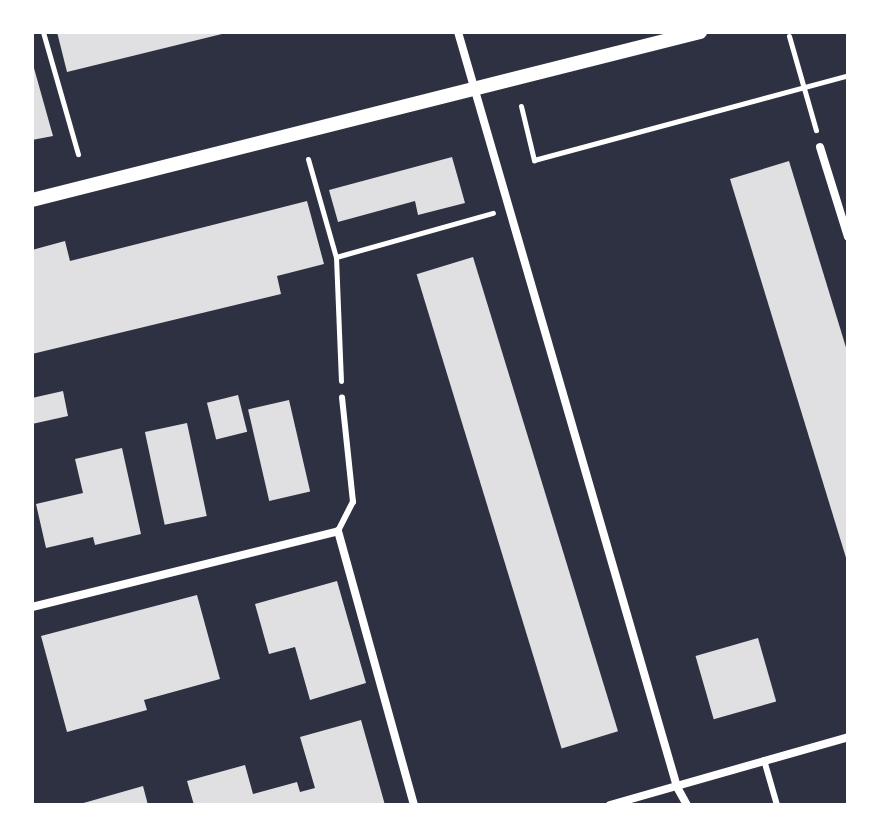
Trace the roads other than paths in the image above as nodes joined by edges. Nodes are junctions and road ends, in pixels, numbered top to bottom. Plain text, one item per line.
1 (458, 32) edge
2 (700, 32) edge
3 (472, 89) junction
4 (820, 147) road end
5 (32, 200) edge
6 (848, 237) edge
7 (342, 398) road end
8 (338, 531) junction
9 (32, 607) edge
10 (848, 737) edge
11 (764, 760) junction
12 (677, 787) junction
13 (414, 805) edge
14 (610, 805) edge
15 (687, 805) edge
16 (777, 805) edge

1 - 3 street
2 - 3 street
3 - 5 street
3 - 12 street
4 - 6 street
7 - 8 lane
8 - 9 street
8 - 13 street
10 - 11 street
11 - 12 street
11 - 16 lane
12 - 14 street
12 - 15 street

